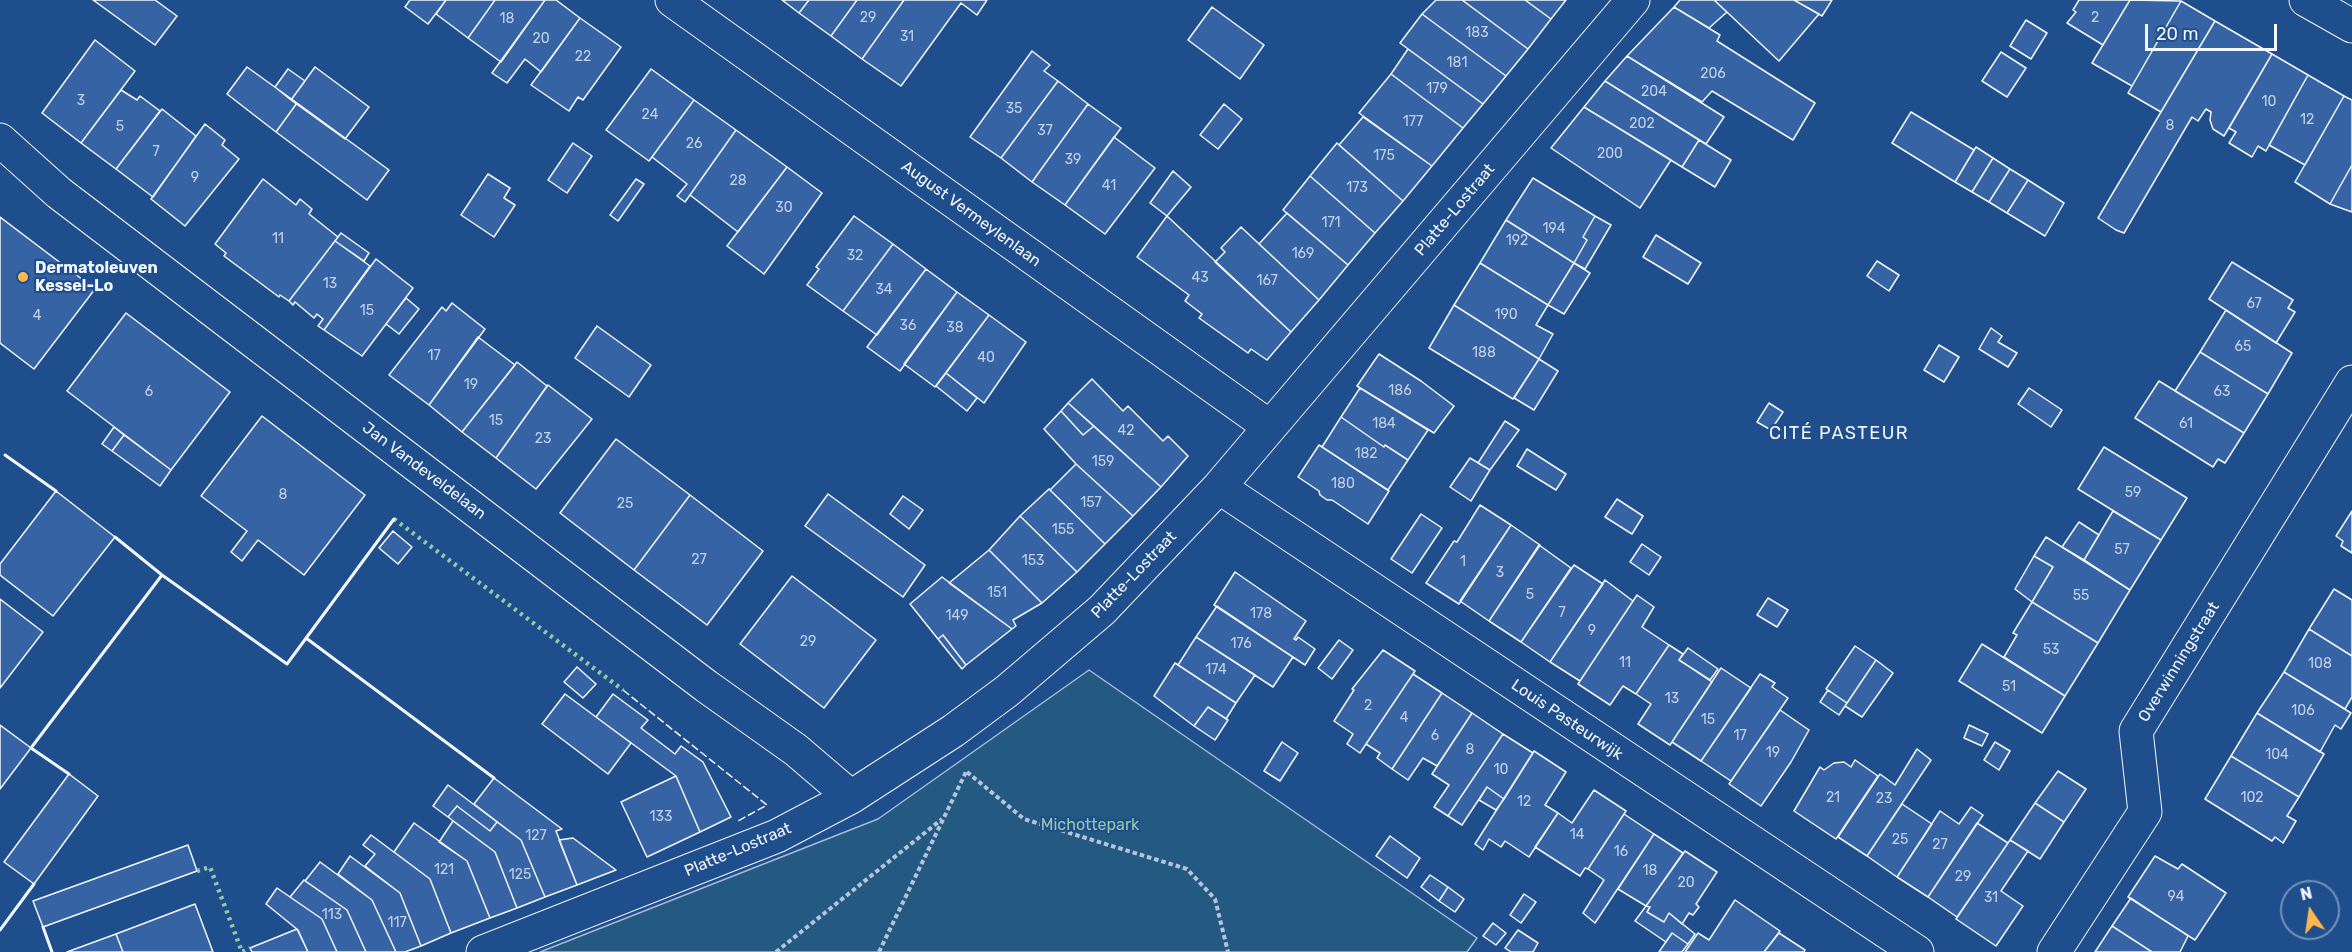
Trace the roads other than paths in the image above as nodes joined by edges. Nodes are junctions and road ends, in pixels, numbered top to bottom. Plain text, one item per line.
1 (672, 0) edge
2 (1633, 0) edge
3 (2306, 0) edge
4 (2352, 26) edge
5 (0, 140) edge
6 (2352, 382) edge
7 (1270, 427) junction
8 (1219, 487) junction
9 (851, 797) junction
10 (483, 952) edge
11 (1917, 952) edge
12 (2054, 952) edge

1 - 7 street, August Vermeylenlaan
2 - 7 street, Platte-Lostraat
3 - 4 street
5 - 9 street, Jan Vandeveldelaan
6 - 12 street, Overwinningstraat
7 - 8 street, Platte-Lostraat
8 - 9 street, Platte-Lostraat
8 - 11 street, Louis Pasteurwijk
9 - 10 street, Platte-Lostraat

